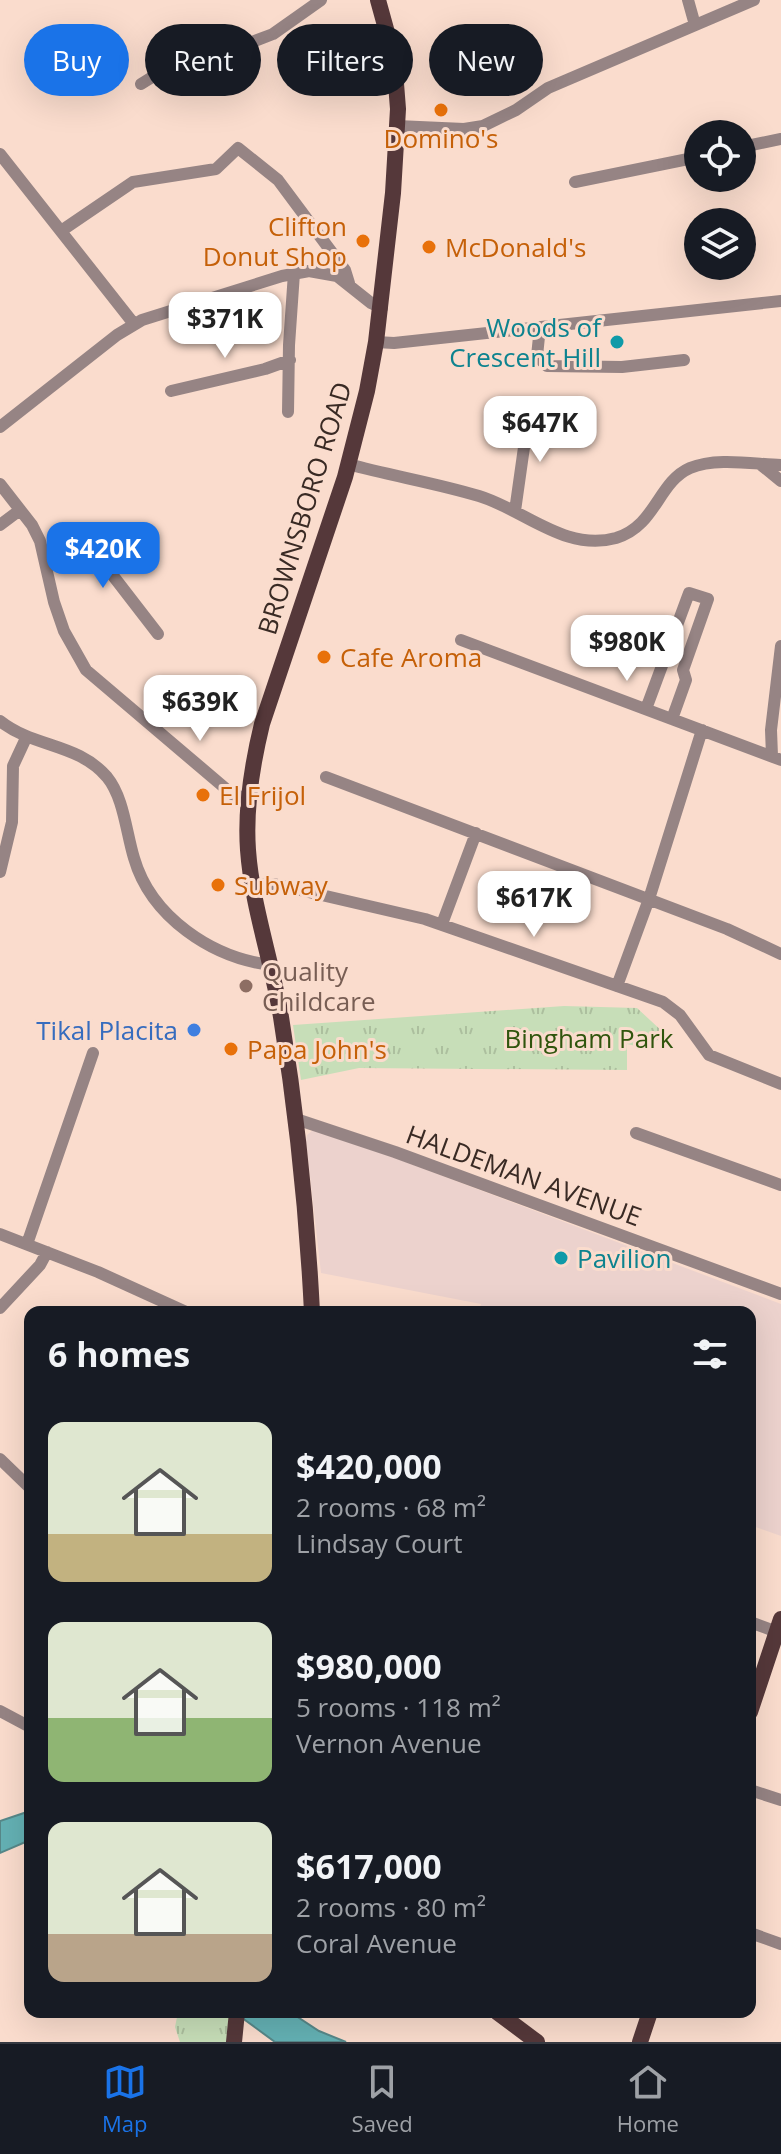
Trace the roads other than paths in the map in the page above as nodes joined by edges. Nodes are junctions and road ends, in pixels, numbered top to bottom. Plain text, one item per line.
1 (321, 0) edge
2 (378, 0) edge
3 (688, 0) edge
4 (754, 0) edge
5 (695, 25) junction
6 (141, 84) dead end
7 (397, 126) junction
8 (781, 139) edge
9 (756, 144) edge
10 (0, 154) edge
11 (684, 160) edge
12 (575, 182) dead end
13 (61, 231) junction
14 (294, 273) junction
15 (349, 283) junction
16 (781, 301) edge
17 (382, 308) junction
18 (134, 324) junction
19 (540, 327) junction
20 (376, 342) junction
21 (290, 360) junction
22 (684, 360) dead end
23 (171, 391) dead end
24 (288, 412) dead end
25 (529, 412) dead end
26 (0, 427) edge
27 (348, 464) junction
28 (760, 464) junction
29 (781, 465) edge
30 (781, 481) edge
31 (0, 484) edge
32 (20, 510) junction
33 (515, 511) junction
34 (0, 525) edge
35 (44, 552) junction
36 (158, 634) dead end
37 (461, 640) dead end
38 (781, 646) edge
39 (646, 709) junction
40 (672, 719) junction
41 (0, 721) edge
42 (702, 730) junction
43 (26, 738) junction
44 (776, 758) edge
45 (326, 777) dead end
46 (248, 799) junction
47 (6, 820) edge
48 (476, 833) junction
49 (0, 872) edge
50 (253, 884) junction
51 (649, 899) junction
52 (442, 924) junction
53 (781, 954) edge
54 (271, 965) junction
55 (617, 986) junction
56 (93, 1053) dead end
57 (781, 1084) edge
58 (296, 1119) junction
59 (636, 1133) dead end
60 (781, 1185) edge
61 (0, 1234) edge
62 (27, 1244) junction
63 (47, 1252) junction
64 (781, 1294) edge
65 (172, 1306) edge
66 (312, 1306) edge
67 (0, 1308) edge
68 (0, 1459) edge
69 (24, 1482) edge
70 (756, 1623) edge
71 (779, 1626) edge
72 (776, 1652) edge
73 (756, 1698) edge
74 (0, 1711) edge
75 (24, 1724) edge
76 (756, 1792) edge
77 (781, 1800) edge
78 (756, 1935) edge
79 (781, 1944) edge
80 (237, 2018) edge
81 (505, 2018) edge
82 (648, 2018) edge
83 (234, 2042) edge
84 (537, 2042) edge
85 (640, 2042) edge

1 - 6 street
2 - 7 main road, BROWNSBORO ROAD
3 - 5 street
4 - 5 street
5 - 7 street
7 - 17 main road, BROWNSBORO ROAD
8 - 9 street
10 - 13 street
11 - 12 street
13 - 15 street
13 - 18 street
14 - 15 street
14 - 18 street
14 - 21 street
15 - 17 street
16 - 19 street
17 - 20 main road, BROWNSBORO ROAD
18 - 26 street
19 - 20 street
19 - 22 street
20 - 27 main road, BROWNSBORO ROAD
21 - 23 street
21 - 24 street
25 - 33 street
27 - 33 street
27 - 46 main road, BROWNSBORO ROAD
28 - 29 street
28 - 30 street
28 - 33 street
31 - 32 street
32 - 34 street
32 - 35 street
35 - 36 street
35 - 46 street
37 - 39 street
38 - 44 street
39 - 40 street
39 - 40 street
40 - 42 street
41 - 43 street
42 - 44 street
42 - 51 street
43 - 47 street
43 - 54 street
45 - 48 street
46 - 50 main road, BROWNSBORO ROAD
47 - 49 street
48 - 51 street
48 - 52 street
50 - 52 street
50 - 54 main road, BROWNSBORO ROAD
51 - 53 street
51 - 55 street
52 - 55 street
54 - 58 main road, BROWNSBORO ROAD
55 - 57 street
56 - 62 street
58 - 64 street, HALDEMAN AVENUE
58 - 66 main road, BROWNSBORO ROAD
59 - 60 street
61 - 62 street
62 - 63 street
63 - 65 street
63 - 67 street
68 - 69 street
70 - 71 street
71 - 72 main road
72 - 73 main road
74 - 75 street
76 - 77 street
78 - 79 street
80 - 83 main road
81 - 84 main road
82 - 85 main road

